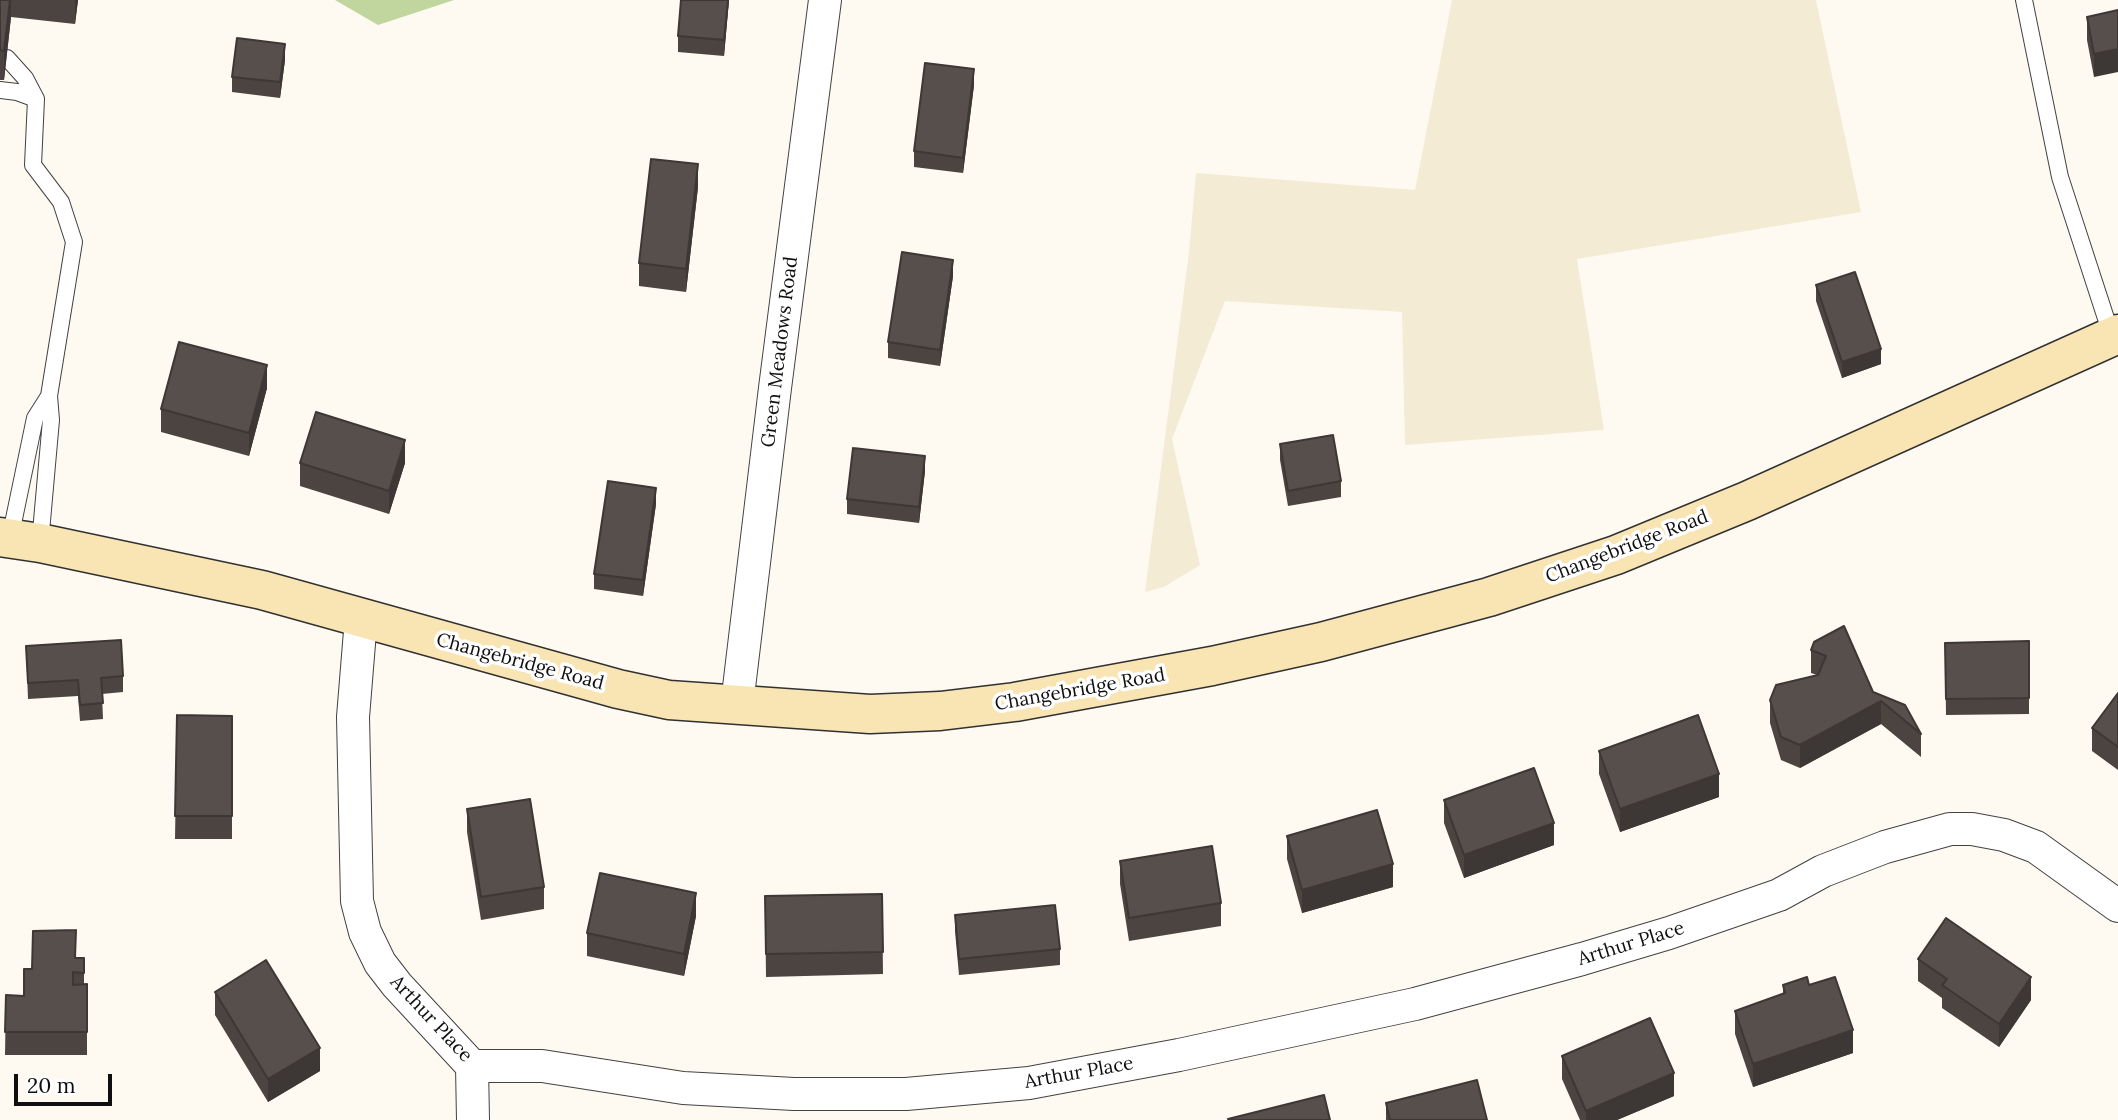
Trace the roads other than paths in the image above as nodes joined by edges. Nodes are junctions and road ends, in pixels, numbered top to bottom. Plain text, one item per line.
1 (825, 0) edge
2 (2024, 0) edge
3 (7, 58) edge
4 (0, 90) edge
5 (36, 99) junction
6 (2115, 335) edge
7 (48, 396) junction
8 (17, 539) edge
9 (362, 619) junction
10 (737, 705) junction
11 (2118, 906) edge
12 (472, 1066) junction
13 (472, 1120) edge

1 - 10 street, Green Meadows Road
2 - 6 lane
3 - 5 lane
4 - 5 lane
5 - 7 lane
6 - 10 main road, Changebridge Road
7 - 8 lane
7 - 8 lane
8 - 9 main road, Changebridge Road
9 - 10 main road, Changebridge Road
9 - 12 street, Arthur Place
11 - 12 street, Arthur Place
12 - 13 street

